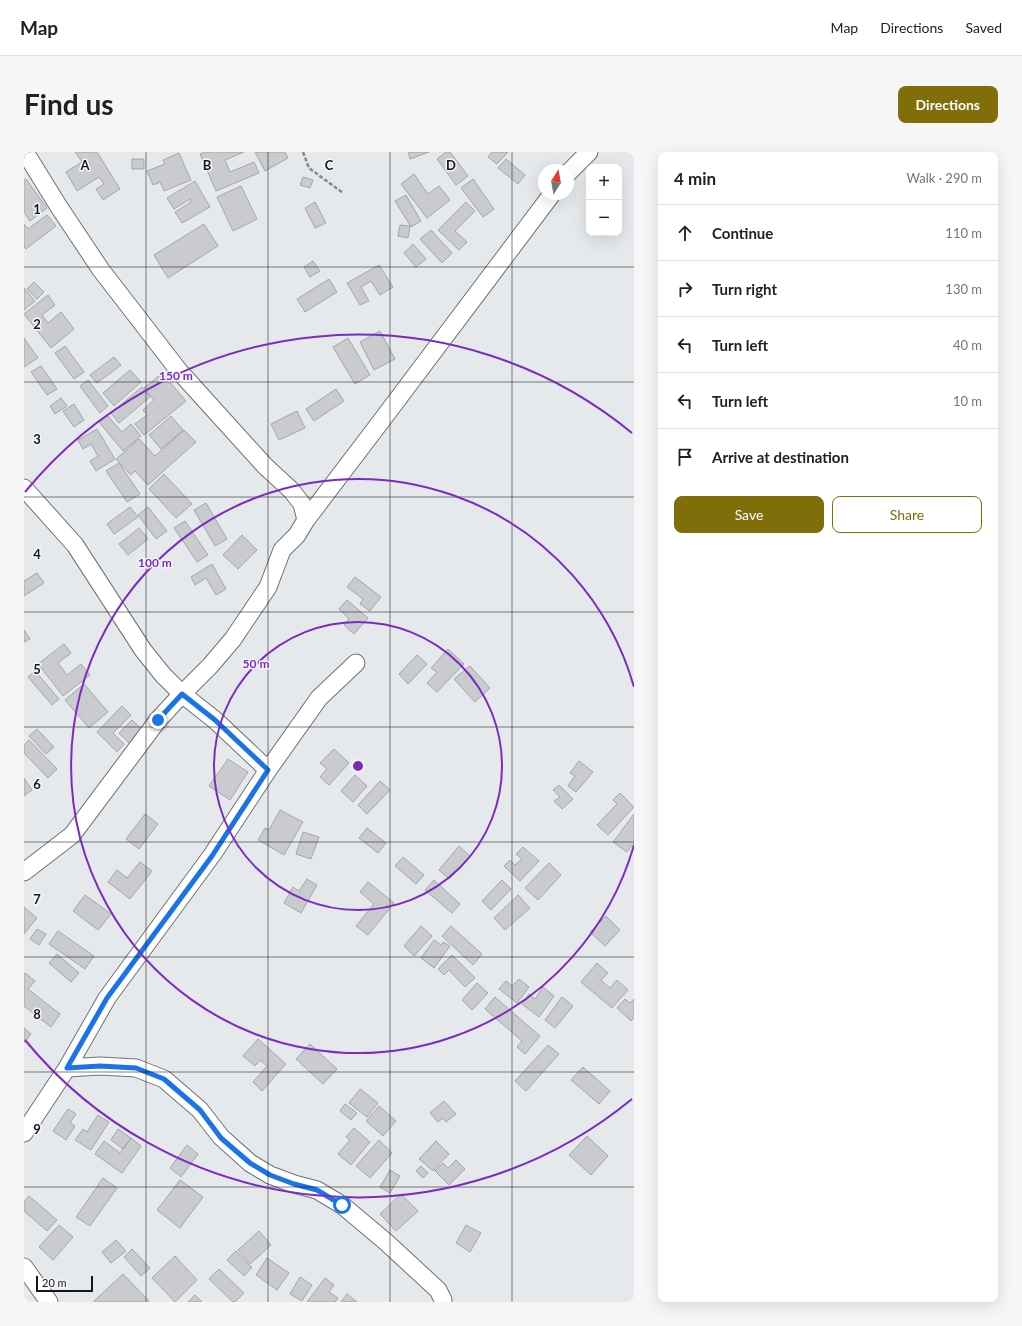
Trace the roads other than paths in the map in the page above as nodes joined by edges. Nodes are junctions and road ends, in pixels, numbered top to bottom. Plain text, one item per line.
1 (25, 152) edge
2 (589, 152) edge
3 (574, 167) edge
4 (547, 200) edge
5 (24, 488) edge
6 (306, 520) junction
7 (356, 663) dead end
8 (182, 694) junction
9 (268, 770) junction
10 (24, 872) edge
11 (67, 1068) junction
12 (24, 1133) edge
13 (24, 1267) edge
14 (49, 1302) edge
15 (442, 1302) edge

1 - 6 street
2 - 3 street
4 - 6 street
5 - 8 street
6 - 8 street
7 - 9 street
8 - 9 street
8 - 10 street
9 - 11 street
11 - 12 street
11 - 15 street
13 - 14 street

